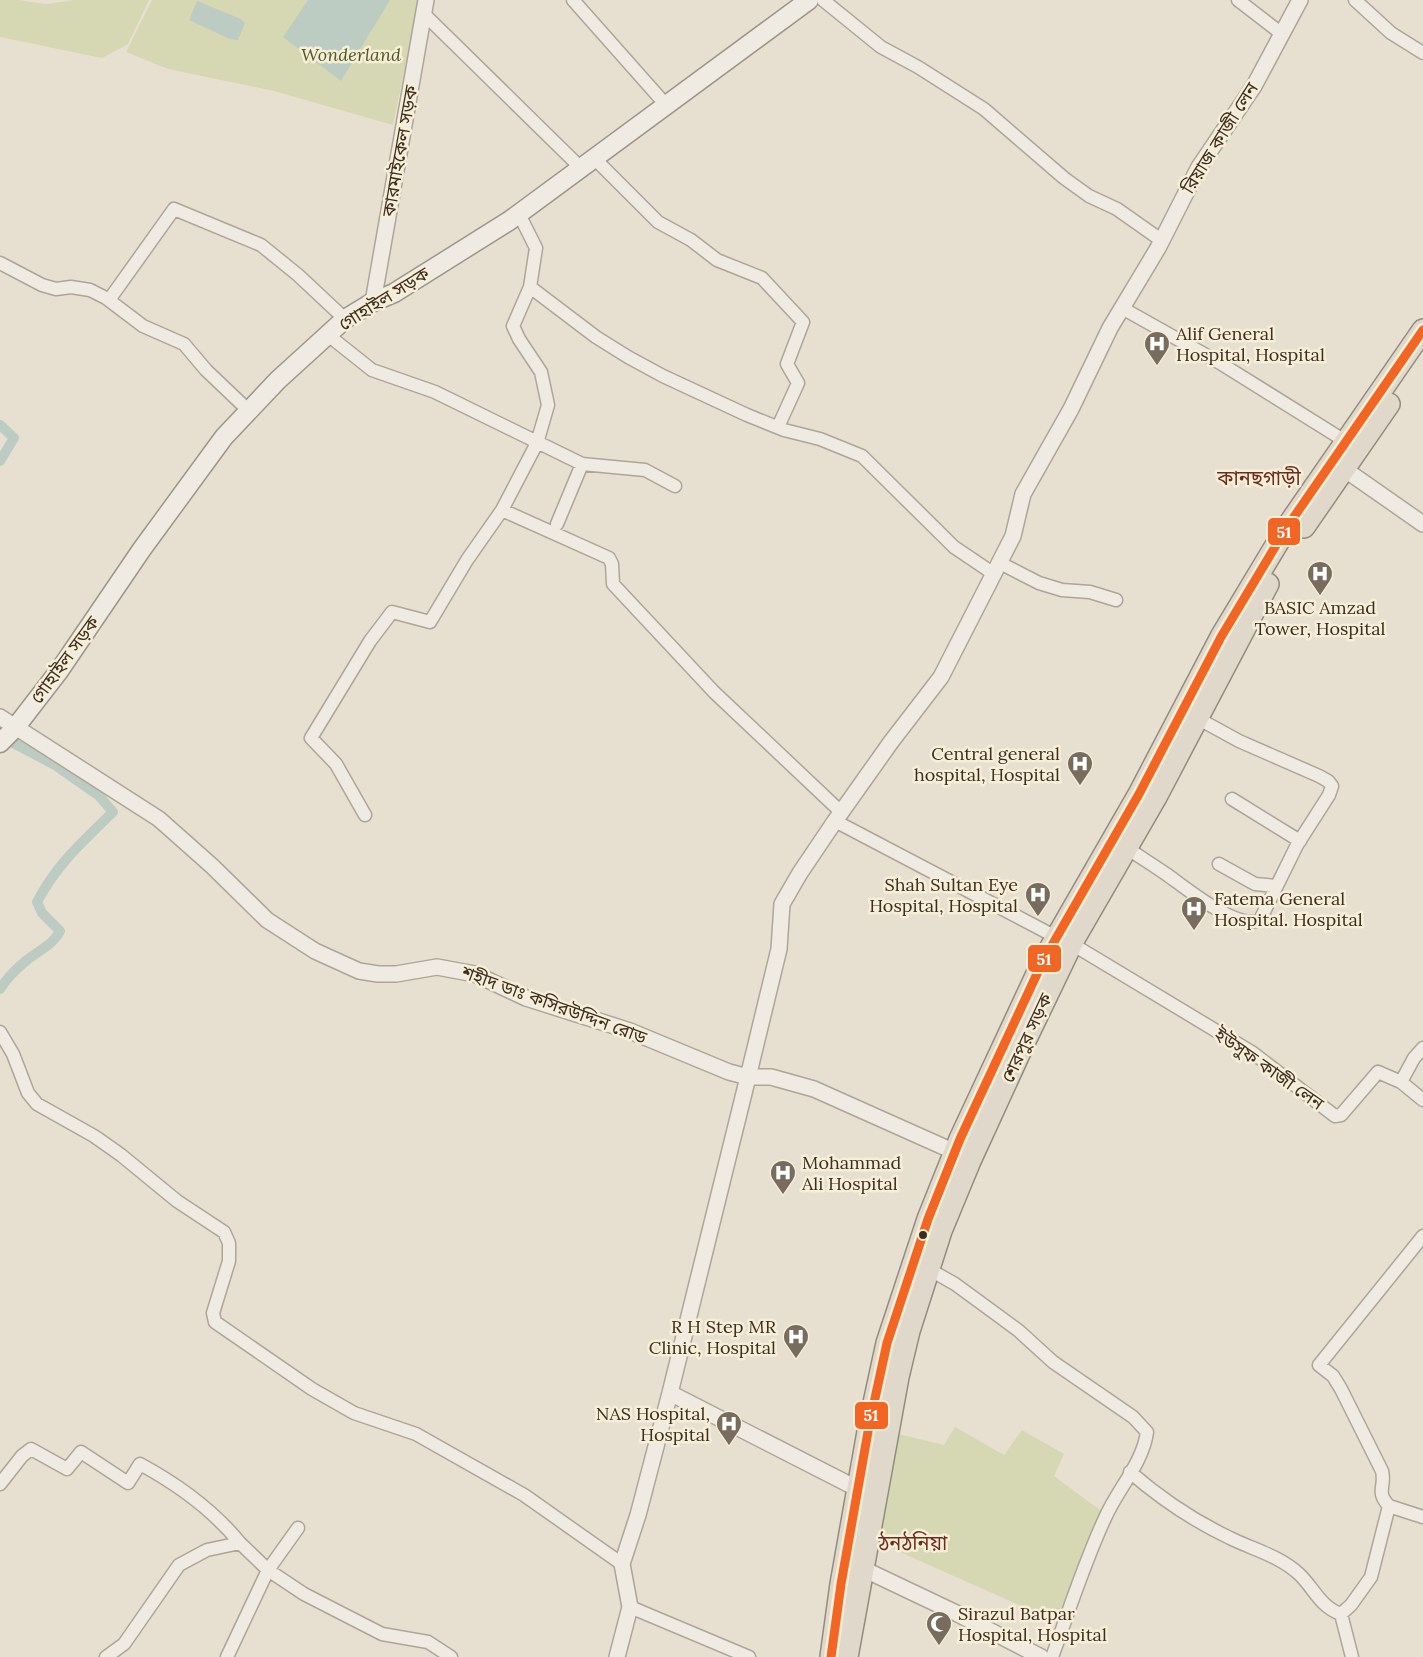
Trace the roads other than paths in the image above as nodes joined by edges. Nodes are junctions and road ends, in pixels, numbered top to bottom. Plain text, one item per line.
1 (573, 0) edge
2 (809, 0) edge
3 (823, 0) edge
4 (1238, 0) edge
5 (1300, 0) edge
6 (1355, 0) edge
7 (425, 6) edge
8 (1282, 34) junction
9 (1423, 53) edge
10 (666, 105) junction
11 (588, 163) junction
12 (519, 214) junction
13 (1161, 240) junction
14 (0, 263) edge
15 (530, 287) junction
16 (109, 300) junction
17 (373, 302) junction
18 (1122, 308) junction
19 (345, 320) junction
20 (1423, 330) edge
21 (328, 335) junction
22 (1423, 354) edge
23 (249, 411) junction
24 (778, 427) junction
25 (1345, 441) junction
26 (537, 443) junction
27 (582, 464) junction
28 (1338, 465) junction
29 (675, 486) dead end
30 (502, 510) junction
31 (557, 524) dead end
32 (1423, 524) edge
33 (997, 568) junction
34 (1116, 600) dead end
35 (0, 717) edge
36 (1197, 718) junction
37 (8, 735) edge
38 (1232, 799) dead end
39 (365, 815) dead end
40 (838, 816) junction
41 (1300, 841) junction
42 (1127, 848) junction
43 (1219, 864) dead end
44 (1276, 886) junction
45 (1064, 940) junction
46 (0, 1032) edge
47 (1423, 1048) edge
48 (748, 1077) junction
49 (1401, 1082) junction
50 (1423, 1100) edge
51 (955, 1152) junction
52 (1423, 1236) edge
53 (921, 1266) junction
54 (670, 1393) junction
55 (1130, 1472) junction
56 (0, 1484) edge
57 (858, 1489) junction
58 (1389, 1506) junction
59 (1423, 1516) edge
60 (298, 1528) dead end
61 (240, 1543) junction
62 (622, 1564) junction
63 (854, 1564) junction
64 (268, 1570) junction
65 (630, 1607) junction
66 (1341, 1614) junction
67 (106, 1657) edge
68 (227, 1657) edge
69 (451, 1657) edge
70 (617, 1657) edge
71 (749, 1657) edge
72 (831, 1657) edge
73 (847, 1657) edge
74 (1041, 1657) edge
75 (1052, 1657) edge
76 (1352, 1657) edge

1 - 10 street
2 - 10 main road, গোহাইল সড়ক
3 - 13 street
4 - 8 street
5 - 8 street, রিয়াজ কাজী লেন
6 - 9 street
7 - 11 street
7 - 17 street, কারমাইকেল সড়ক
8 - 13 street, রিয়াজ কাজী লেন
10 - 11 main road, গোহাইল সড়ক
11 - 12 main road, গোহাইল সড়ক
11 - 24 street
12 - 15 street
12 - 17 main road, গোহাইল সড়ক
13 - 18 street, রিয়াজ কাজী লেন
14 - 16 street
15 - 24 street
15 - 26 street
16 - 19 street
16 - 23 street
17 - 19 main road, গোহাইল সড়ক
18 - 25 street
18 - 33 street, রিয়াজ কাজী লেন
19 - 21 main road, গোহাইল সড়ক
20 - 25 highway, শেরপুর সড়ক
21 - 23 main road, গোহাইল সড়ক
21 - 26 street
22 - 28 highway, শেরপুর সড়ক
23 - 37 main road, গোহাইল সড়ক
24 - 33 street
25 - 28 highway, শেরপুর সড়ক
26 - 27 street
26 - 30 street
27 - 29 street
27 - 31 street
28 - 32 street
28 - 36 highway, শেরপুর সড়ক
28 - 45 highway, শেরপুর সড়ক
30 - 39 street
30 - 40 street
33 - 34 street
33 - 40 street, রিয়াজ কাজী লেন
35 - 37 street, শহীদ ডাঃ কসিরউদ্দিন রোড
36 - 41 street
36 - 42 highway, শেরপুর সড়ক
37 - 48 street, শহীদ ডাঃ কসিরউদ্দিন রোড
38 - 41 street
40 - 45 street
40 - 48 street, রিয়াজ কাজী লেন
41 - 44 street
42 - 44 street
42 - 45 highway, শেরপুর সড়ক
43 - 44 street
45 - 49 street, ইউসুফ কাজী লেন
45 - 51 highway, শেরপুর সড়ক
45 - 53 highway, শেরপুর সড়ক
46 - 62 street
47 - 49 street
48 - 51 street, শহীদ ডাঃ কসিরউদ্দিন রোড
48 - 54 street, রিয়াজ কাজী লেন
49 - 50 street, ইউসুফ কাজী লেন
51 - 53 highway, শেরপুর সড়ক
52 - 58 street
53 - 55 street
53 - 57 highway, শেরপুর সড়ক
53 - 63 highway, শেরপুর সড়ক
54 - 57 street
54 - 62 street, রিয়াজ কাজী লেন
55 - 66 street
55 - 75 street
56 - 61 street
57 - 63 highway, শেরপুর সড়ক
58 - 59 street
58 - 66 street
60 - 64 street
61 - 64 street
61 - 67 street
62 - 65 street
63 - 72 highway, শেরপুর সড়ক
63 - 73 highway, শেরপুর সড়ক
63 - 74 street
64 - 68 street
64 - 69 street
65 - 70 street
65 - 71 street
66 - 76 street

